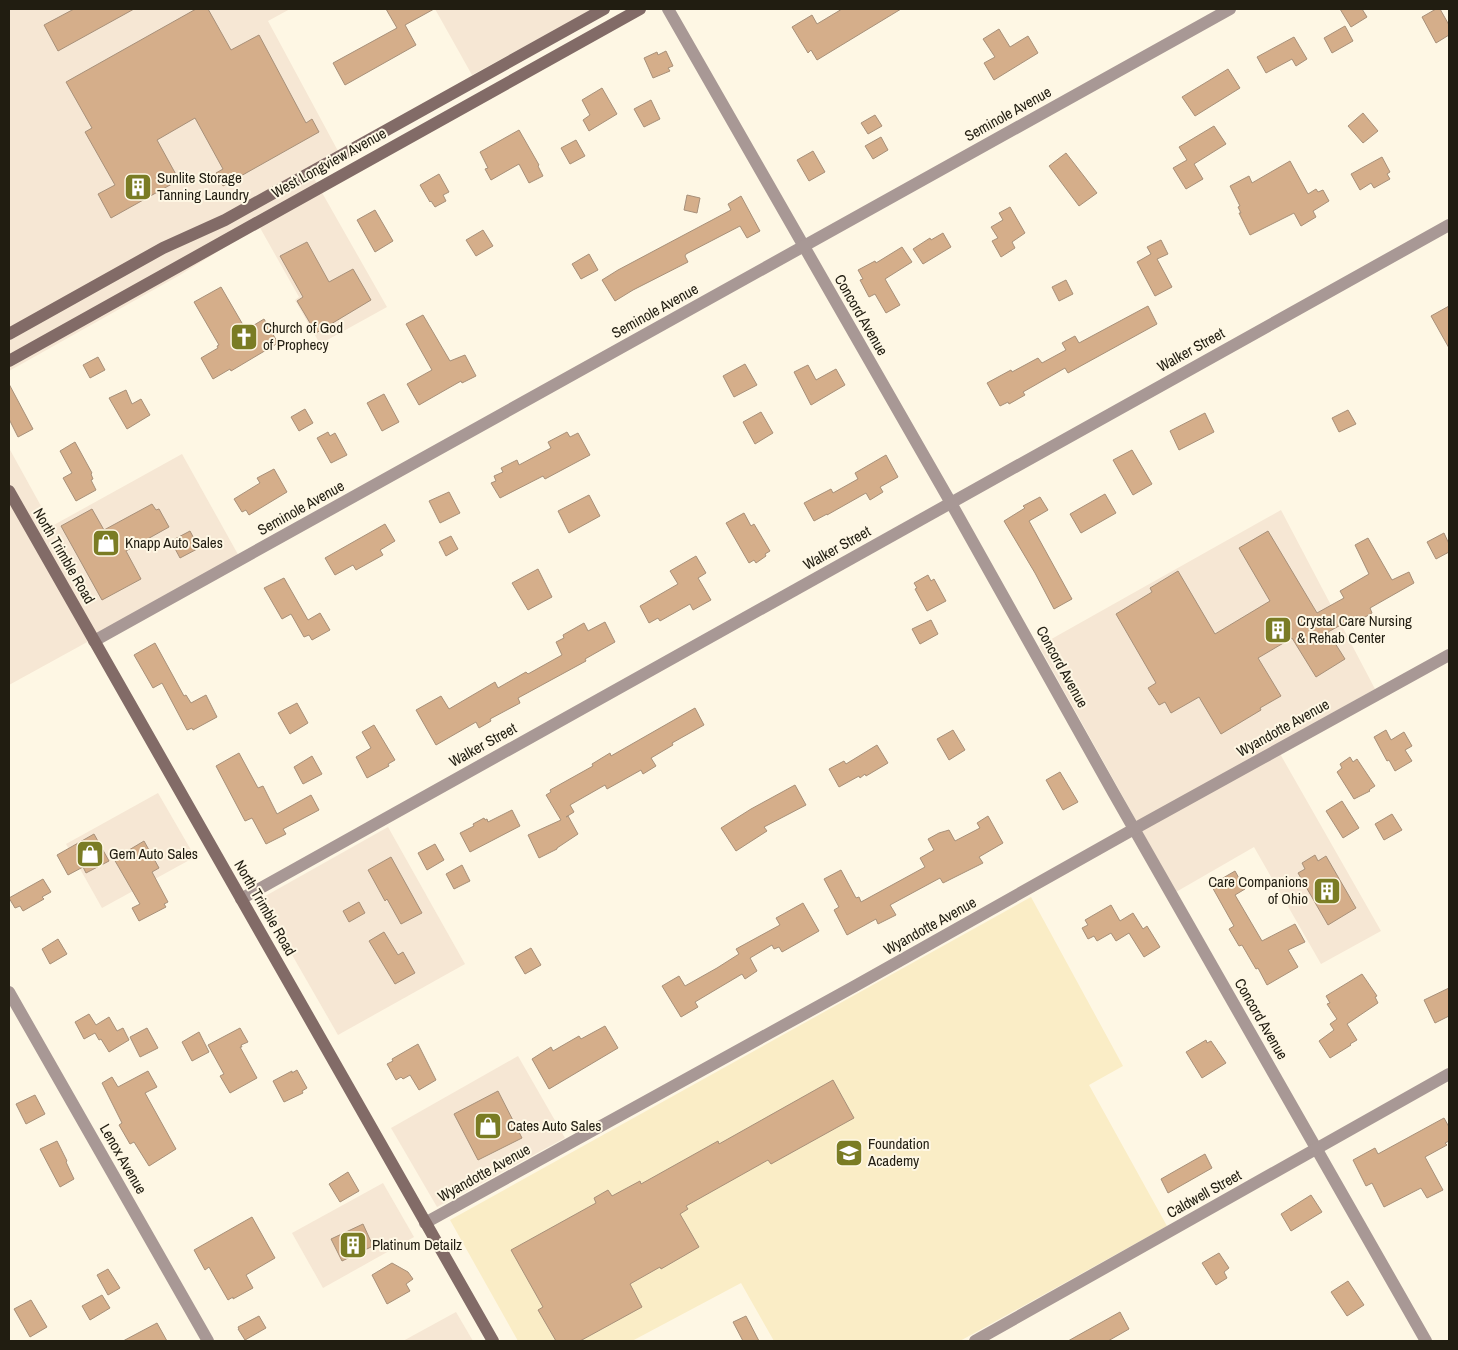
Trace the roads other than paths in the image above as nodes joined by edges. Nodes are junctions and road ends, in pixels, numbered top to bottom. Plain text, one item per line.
1 (604, 9) edge
2 (640, 9) edge
3 (668, 9) edge
4 (1230, 9) edge
5 (1449, 225) edge
6 (803, 247) junction
7 (9, 334) edge
8 (9, 361) edge
9 (9, 491) edge
10 (951, 503) junction
11 (94, 641) junction
12 (1449, 655) edge
13 (1134, 829) junction
14 (241, 899) junction
15 (9, 992) edge
16 (1449, 1074) edge
17 (1316, 1149) junction
18 (425, 1223) junction
19 (208, 1341) edge
20 (492, 1341) edge
21 (975, 1341) edge
22 (1426, 1341) edge

1 - 7 street, West Longview Avenue
2 - 8 street, West Longview Avenue
3 - 6 street, Concord Avenue
4 - 6 street, Seminole Avenue
5 - 10 street, Walker Street
6 - 10 street, Concord Avenue
6 - 11 street, Seminole Avenue
9 - 11 street, North Trimble Road
10 - 13 street, Concord Avenue
10 - 14 street, Walker Street
11 - 14 street, North Trimble Road
12 - 13 street, Wyandotte Avenue
13 - 17 street, Concord Avenue
13 - 18 street, Wyandotte Avenue
14 - 18 street, North Trimble Road
15 - 19 street, Lenox Avenue
16 - 17 street, Caldwell Street
17 - 21 street, Caldwell Street
17 - 22 street, Concord Avenue
18 - 20 street, North Trimble Road

